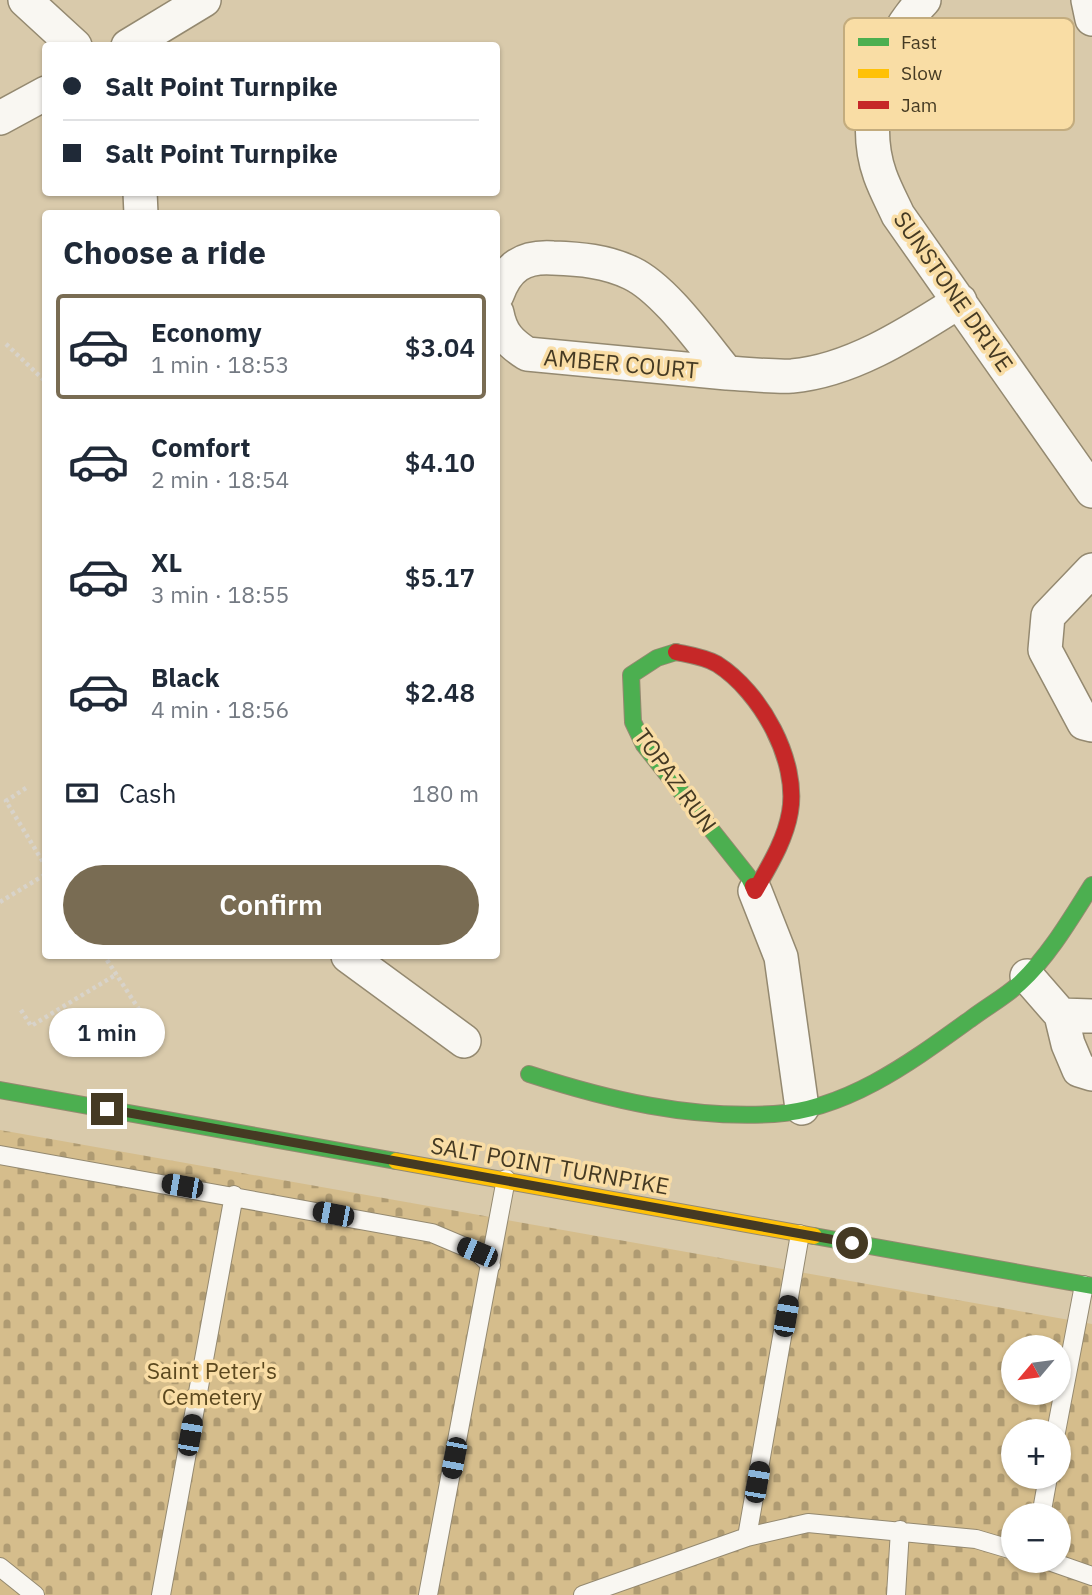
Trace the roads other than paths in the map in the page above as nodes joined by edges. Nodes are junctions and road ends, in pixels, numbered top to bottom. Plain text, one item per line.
1 (25, 0) edge
2 (204, 0) edge
3 (924, 0) edge
4 (1087, 0) edge
5 (910, 18) edge
6 (1092, 19) edge
7 (71, 42) edge
8 (135, 42) edge
9 (42, 95) edge
10 (0, 117) edge
11 (873, 130) edge
12 (500, 286) edge
13 (960, 301) junction
14 (500, 321) edge
15 (727, 373) junction
16 (1092, 491) edge
17 (1092, 570) edge
18 (1092, 725) edge
19 (1092, 885) edge
20 (755, 891) junction
21 (352, 959) edge
22 (1027, 976) junction
23 (1076, 1016) edge
24 (464, 1041) dead end
25 (529, 1074) dead end
26 (1092, 1074) edge
27 (0, 1090) edge
28 (802, 1108) junction
29 (0, 1155) edge
30 (506, 1179) junction
31 (234, 1195) junction
32 (800, 1234) junction
33 (491, 1265) junction
34 (1088, 1286) edge
35 (1059, 1419) edge
36 (900, 1530) junction
37 (747, 1537) junction
38 (1001, 1546) edge
39 (0, 1567) edge
40 (1071, 1569) edge
41 (1092, 1576) edge
42 (614, 1591) edge
43 (35, 1595) edge
44 (161, 1595) edge
45 (428, 1595) edge
46 (583, 1595) edge
47 (896, 1595) edge

1 - 7 street
2 - 8 street
3 - 5 street, SUNSTONE DRIVE
4 - 6 street
9 - 10 street
11 - 13 street, SUNSTONE DRIVE
12 - 15 street, AMBER COURT
13 - 15 street, AMBER COURT
13 - 16 street, SUNSTONE DRIVE
14 - 15 street, AMBER COURT
17 - 18 street
19 - 22 street
20 - 20 street, TOPAZ RUN
20 - 28 street, TOPAZ RUN
21 - 24 street
22 - 23 street
22 - 28 street
23 - 26 street
25 - 28 street
27 - 30 street, SALT POINT TURNPIKE
29 - 31 lane
30 - 32 street, SALT POINT TURNPIKE
30 - 33 lane
31 - 33 lane
31 - 44 lane
32 - 34 street, SALT POINT TURNPIKE
32 - 37 lane
33 - 45 lane
34 - 35 lane
36 - 37 lane
36 - 38 lane
36 - 47 lane
37 - 42 lane
39 - 43 lane
40 - 41 lane
42 - 46 lane

